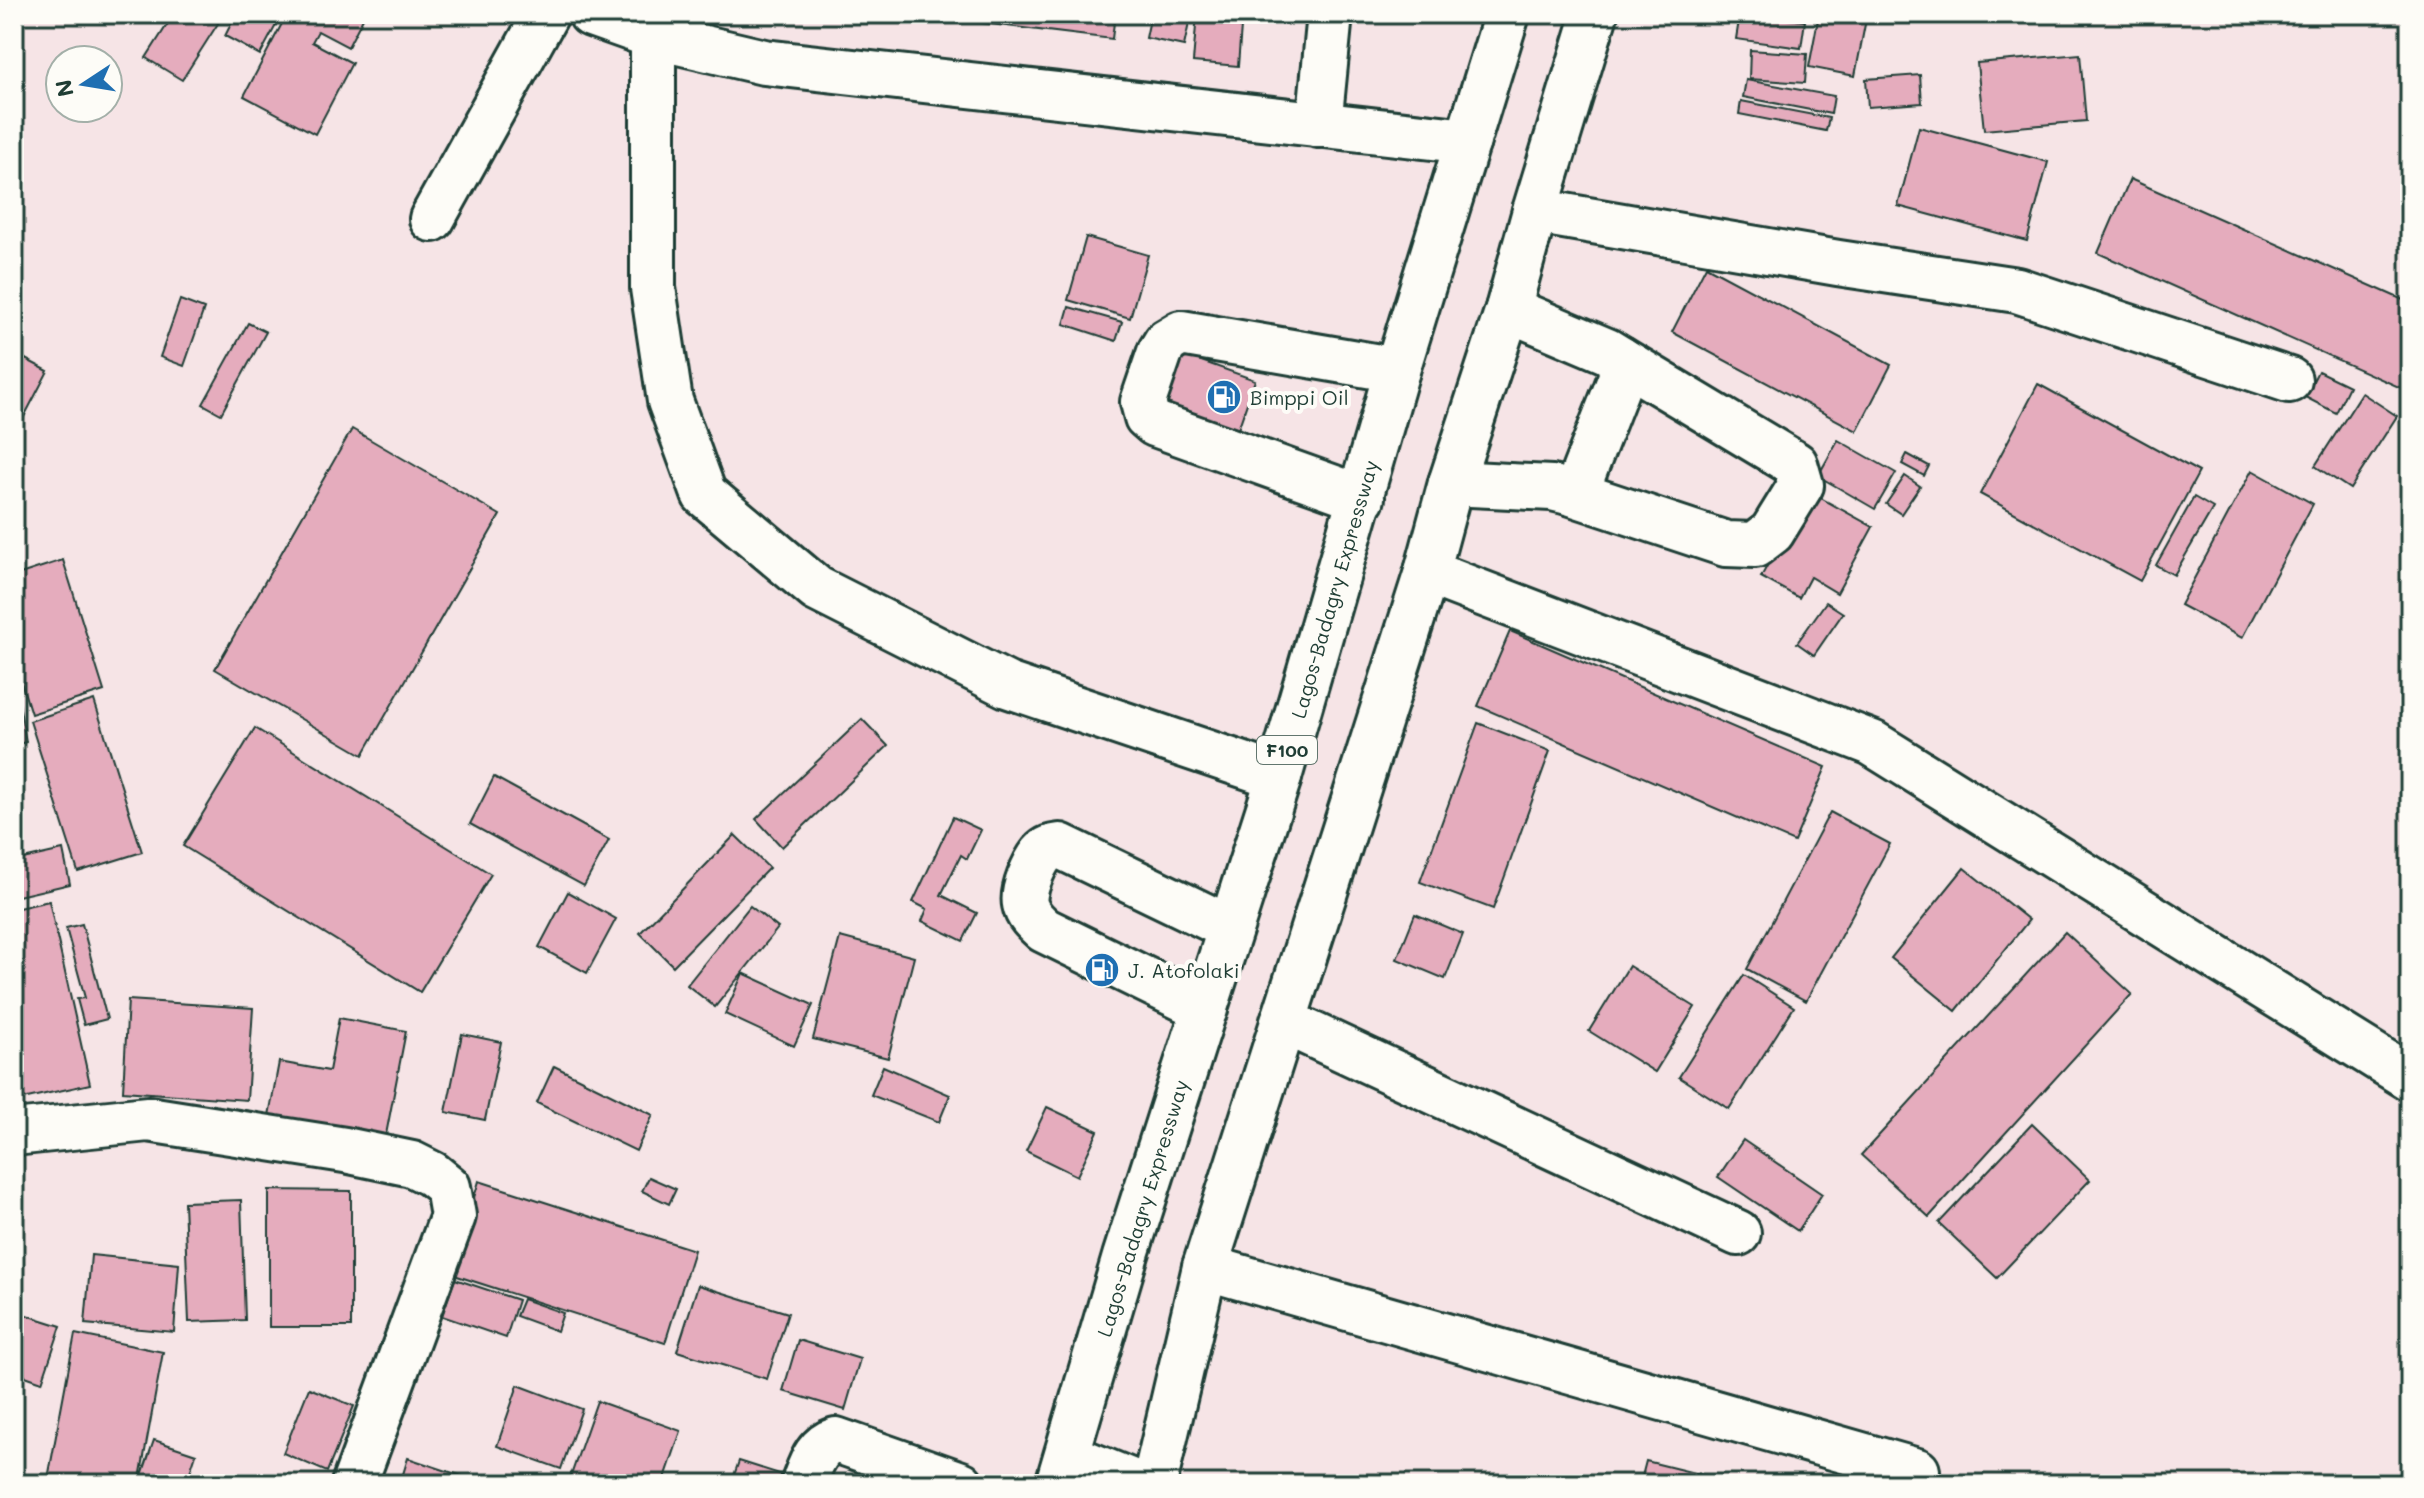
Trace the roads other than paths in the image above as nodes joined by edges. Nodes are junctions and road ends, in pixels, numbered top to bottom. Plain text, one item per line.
1 (546, 14) edge
2 (1330, 14) edge
3 (1507, 14) edge
4 (1595, 14) edge
5 (622, 22) edge
6 (1319, 125) junction
7 (1468, 141) junction
8 (1535, 211) junction
9 (432, 219) dead end
10 (1508, 309) junction
11 (1620, 359) junction
12 (1397, 370) junction
13 (2289, 380) dead end
14 (1451, 483) junction
15 (1569, 492) junction
16 (1362, 498) junction
17 (1427, 572) junction
18 (1279, 777) junction
19 (1230, 928) junction
20 (1205, 1009) junction
21 (1283, 1021) junction
22 (2410, 1078) edge
23 (14, 1133) edge
24 (1738, 1233) dead end
25 (1205, 1267) junction
26 (1063, 1470) edge
27 (1917, 1471) dead end
28 (804, 1482) dead end
29 (354, 1484) edge
30 (961, 1484) edge
31 (1137, 1484) edge
32 (1154, 1484) edge

1 - 9 main road
2 - 6 main road
3 - 7 main road, Lagos-Badagry Expressway / F100
4 - 8 main road
5 - 6 main road
5 - 18 main road
6 - 7 main road
7 - 12 main road, Lagos-Badagry Expressway / F100
8 - 10 main road
8 - 13 main road
10 - 11 main road
10 - 14 main road
11 - 15 main road
11 - 15 main road
12 - 16 main road, Lagos-Badagry Expressway / F100
12 - 16 main road
14 - 15 main road
14 - 17 main road
16 - 18 main road, Lagos-Badagry Expressway / F100
17 - 21 main road
17 - 22 main road
18 - 19 main road, Lagos-Badagry Expressway / F100
19 - 20 main road, Lagos-Badagry Expressway / F100
19 - 20 main road
20 - 26 main road, Lagos-Badagry Expressway / F100
21 - 24 main road
21 - 25 main road
23 - 29 main road
25 - 27 main road
25 - 32 main road
26 - 31 main road
28 - 30 main road

